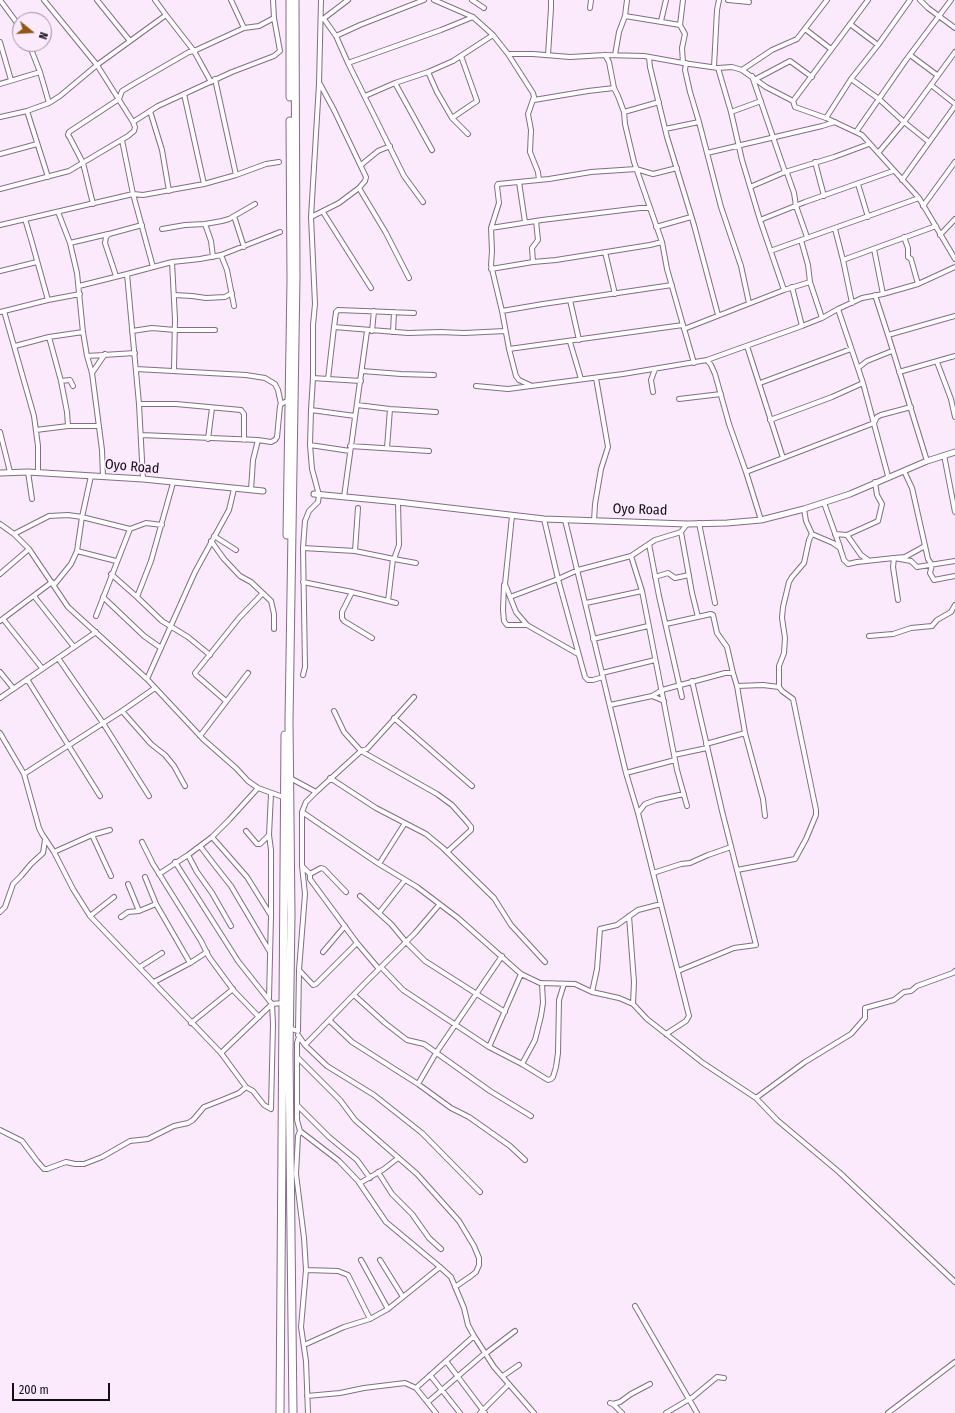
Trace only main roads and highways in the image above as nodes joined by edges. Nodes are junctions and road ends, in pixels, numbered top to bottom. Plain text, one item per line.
1 (290, 0) edge
2 (295, 0) edge
3 (287, 720) junction
4 (280, 1413) edge
5 (293, 1413) edge

1 - 3 highway
2 - 3 highway
3 - 4 highway
3 - 5 highway

